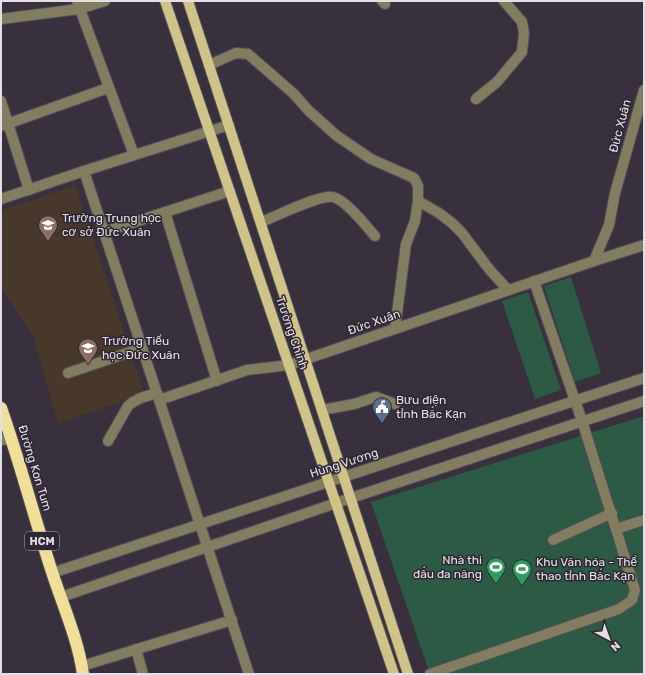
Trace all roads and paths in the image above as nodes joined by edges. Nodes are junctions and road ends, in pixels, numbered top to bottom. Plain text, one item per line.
1 (105, 1) edge
2 (165, 1) edge
3 (188, 1) edge
4 (504, 1) edge
5 (78, 5) edge
6 (1, 19) edge
7 (209, 65) junction
8 (108, 88) junction
9 (644, 90) edge
10 (476, 99) dead end
11 (1, 101) edge
12 (5, 125) edge
13 (229, 125) junction
14 (210, 132) junction
15 (134, 156) junction
16 (84, 171) junction
17 (29, 190) junction
18 (230, 191) junction
19 (1, 199) edge
20 (418, 201) junction
21 (165, 212) junction
22 (261, 222) junction
23 (243, 228) junction
24 (104, 232) junction
25 (375, 236) dead end
26 (644, 245) edge
27 (594, 261) junction
28 (534, 281) junction
29 (508, 290) junction
30 (395, 329) junction
31 (142, 348) junction
32 (305, 359) junction
33 (289, 365) junction
34 (68, 373) dead end
35 (644, 378) edge
36 (217, 380) junction
37 (158, 397) junction
38 (575, 401) junction
39 (644, 401) edge
40 (395, 404) dead end
41 (1, 408) edge
42 (322, 410) junction
43 (582, 421) junction
44 (7, 439) edge
45 (108, 441) dead end
46 (344, 477) junction
47 (328, 482) junction
48 (351, 498) junction
49 (336, 503) junction
50 (612, 513) junction
51 (644, 520) edge
52 (200, 524) junction
53 (616, 529) junction
54 (553, 540) dead end
55 (208, 547) junction
56 (52, 573) junction
57 (61, 597) junction
58 (232, 620) junction
59 (136, 649) junction
60 (82, 670) edge
61 (143, 674) edge
62 (249, 674) edge
63 (394, 674) edge
64 (408, 674) edge
65 (430, 674) edge

1 - 5 street
2 - 14 main road, Trường Chinh
3 - 7 main road, Trường Chinh
4 - 10 street
5 - 6 street
5 - 8 street
7 - 13 main road, Trường Chinh
7 - 20 street
8 - 12 street
8 - 15 street
9 - 27 street, Đức Xuân
11 - 12 street
12 - 17 street
13 - 14 street
13 - 22 main road, Trường Chinh
14 - 15 street
14 - 18 main road, Trường Chinh
15 - 16 street
16 - 17 street
16 - 24 street
17 - 19 street
18 - 21 street
18 - 23 main road, Trường Chinh
20 - 29 street
20 - 30 street
21 - 24 street
21 - 36 street
22 - 23 main road
22 - 25 street
22 - 32 main road, Trường Chinh
23 - 33 main road, Trường Chinh
24 - 31 street
26 - 27 street, Đức Xuân
27 - 28 street, Đức Xuân
28 - 29 street, Đức Xuân
28 - 38 street
29 - 30 street, Đức Xuân
30 - 32 street, Đức Xuân
31 - 34 street
31 - 37 street
32 - 33 street, Đức Xuân
32 - 42 main road, Trường Chinh
33 - 36 street, Đức Xuân
33 - 47 main road, Trường Chinh
35 - 38 street, Hùng Vương
36 - 37 street, Đức Xuân
37 - 45 street, Đức Xuân
37 - 52 street
38 - 43 street
38 - 46 street, Hùng Vương
39 - 43 street
40 - 42 street
41 - 44 highway, Đường Kon Tum / HCM
42 - 46 main road, Trường Chinh
43 - 48 street
43 - 50 street
44 - 56 highway, Đường Kon Tum / HCM
46 - 47 street, Hùng Vương
46 - 48 main road, Trường Chinh
47 - 49 main road, Trường Chinh
47 - 52 street, Hùng Vương
48 - 49 street
48 - 64 main road, Trường Chinh
49 - 55 street
49 - 63 main road, Trường Chinh
50 - 53 street
50 - 54 street
51 - 53 street
52 - 55 street
52 - 56 street, Hùng Vương
53 - 65 street
55 - 57 street
55 - 58 street
56 - 57 highway, Đường Kon Tum / HCM
57 - 60 highway, Đường Kon Tum / HCM
58 - 59 street
58 - 62 street
59 - 60 street
59 - 61 street

